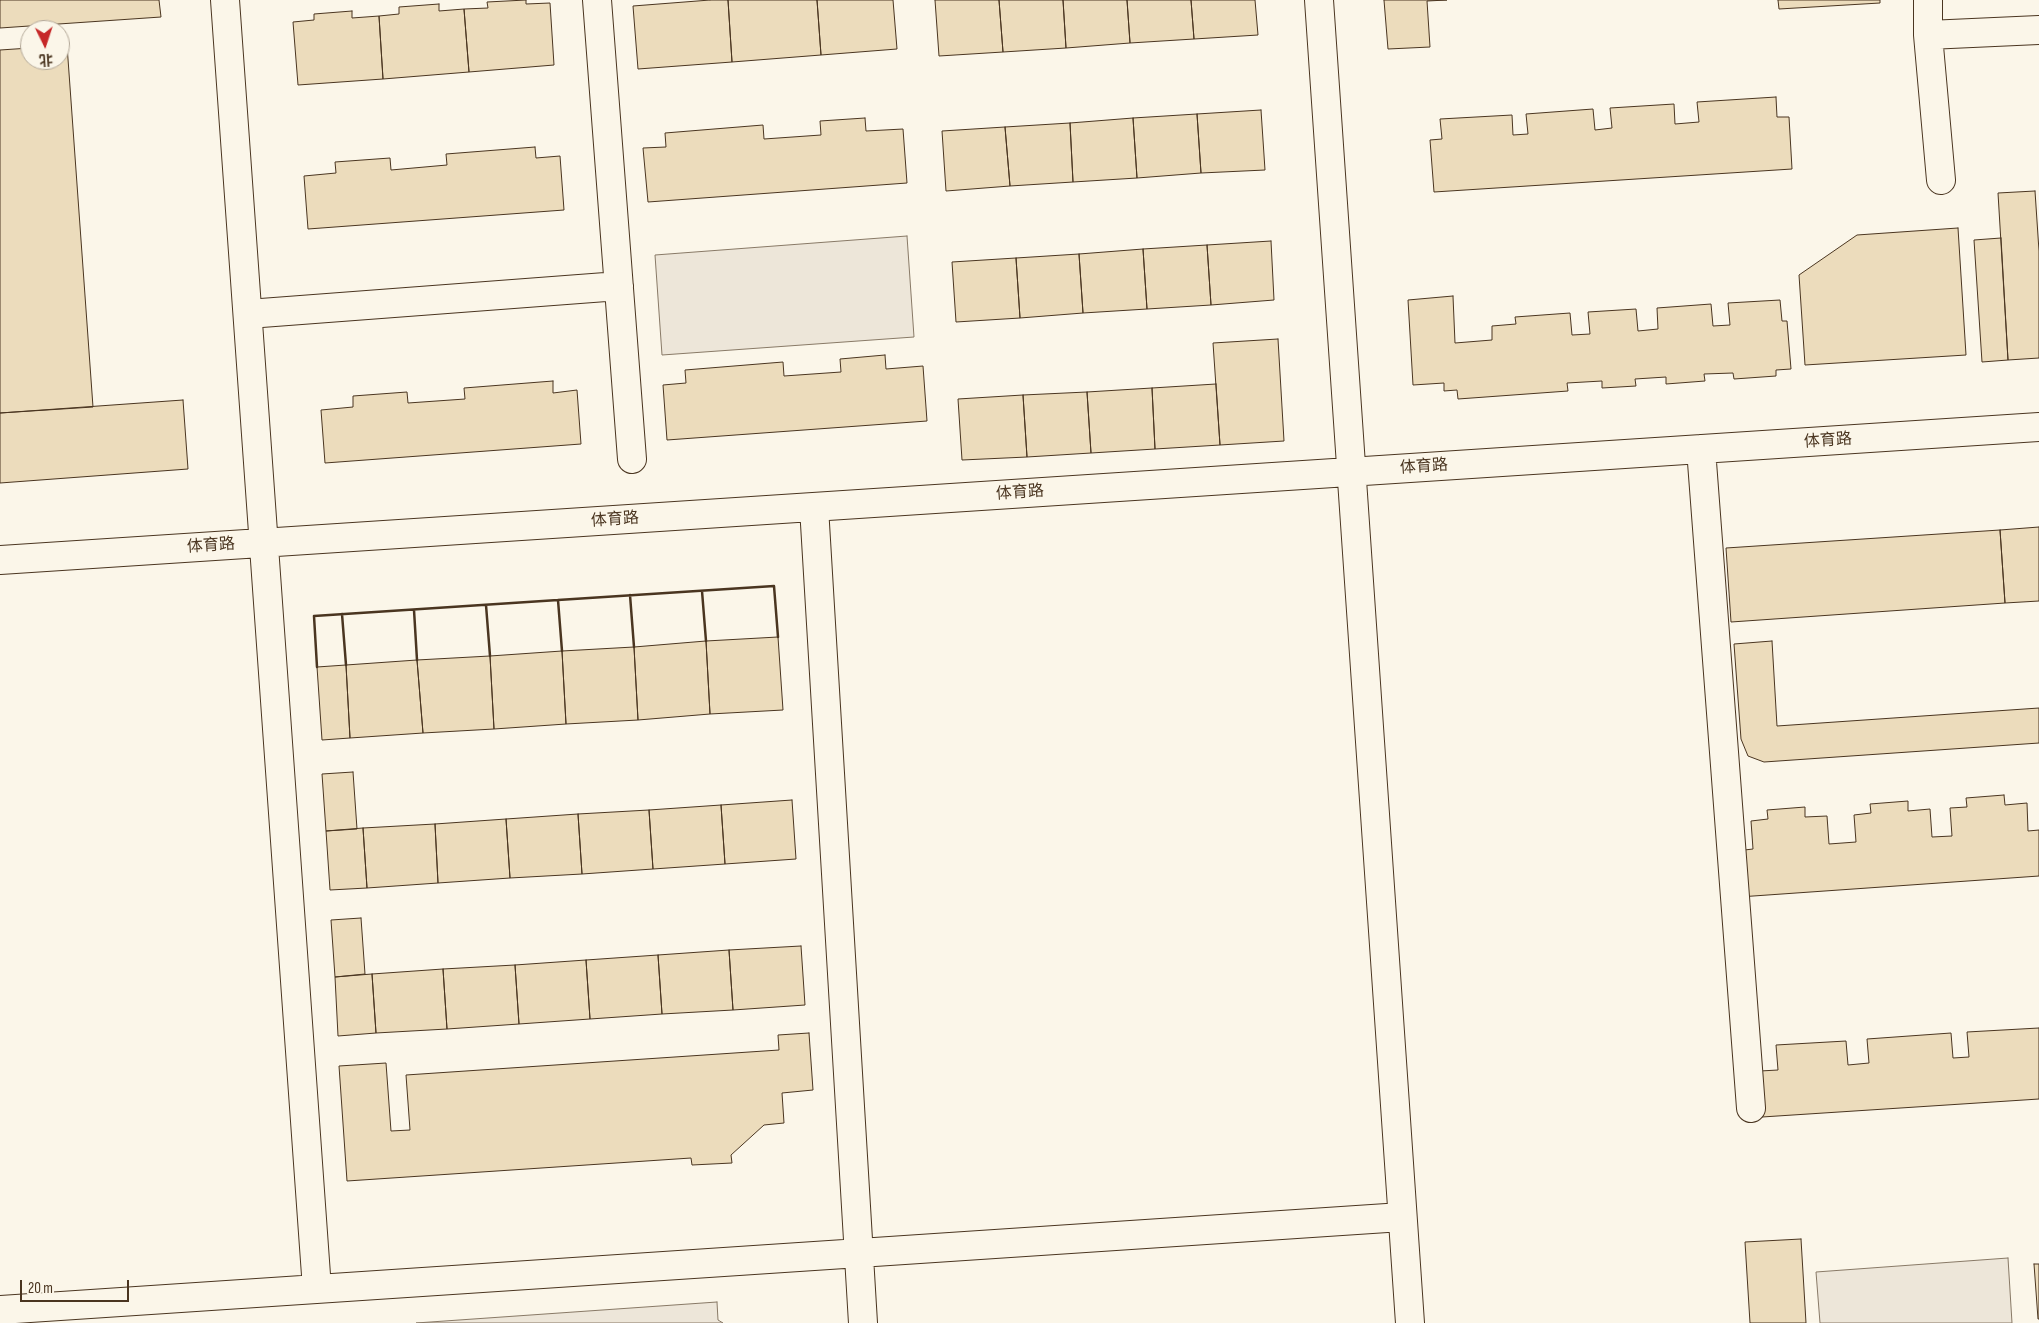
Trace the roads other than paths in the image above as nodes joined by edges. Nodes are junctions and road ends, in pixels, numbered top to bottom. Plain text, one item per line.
1 (225, 0) edge
2 (597, 0) edge
3 (1319, 0) edge
4 (1928, 0) edge
5 (2039, 30) edge
6 (1928, 35) junction
7 (1940, 180) dead end
8 (619, 286) junction
9 (248, 314) junction
10 (2039, 427) edge
11 (1701, 449) junction
12 (632, 459) dead end
13 (1352, 472) junction
14 (814, 507) junction
15 (264, 543) junction
16 (0, 560) edge
17 (1751, 1108) dead end
18 (1402, 1217) junction
19 (859, 1253) junction
20 (317, 1289) junction
21 (0, 1310) edge
22 (863, 1323) edge
23 (1410, 1323) edge

1 - 9 street
2 - 8 street
3 - 13 street
4 - 6 street
5 - 6 street
6 - 7 street
8 - 9 street
8 - 12 street
9 - 15 street
10 - 11 street, 体育路
11 - 13 street, 体育路
11 - 17 street
13 - 14 street, 体育路
13 - 18 street
14 - 15 street, 体育路
14 - 19 street
15 - 16 street, 体育路
15 - 20 street
18 - 19 street
18 - 23 street
19 - 20 street
19 - 22 street
20 - 21 street

